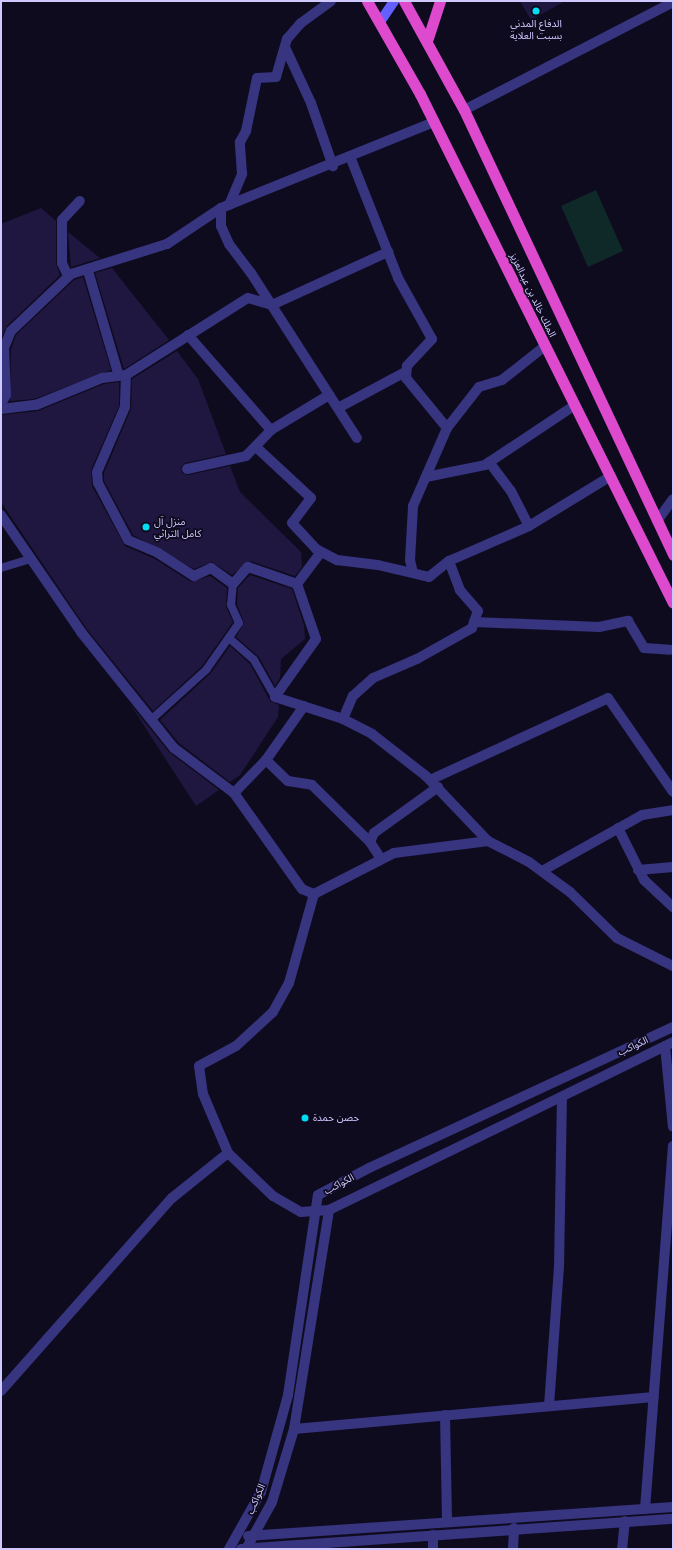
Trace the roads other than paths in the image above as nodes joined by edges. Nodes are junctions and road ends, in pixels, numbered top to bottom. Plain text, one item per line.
1 (332, 1) edge
2 (394, 1) edge
3 (404, 1) edge
4 (440, 1) edge
5 (368, 2) edge
6 (673, 2) edge
7 (380, 22) junction
8 (428, 38) junction
9 (285, 47) junction
10 (464, 110) junction
11 (434, 122) junction
12 (351, 159) junction
13 (333, 166) junction
14 (80, 201) dead end
15 (225, 207) junction
16 (388, 252) junction
17 (88, 271) junction
18 (68, 276) junction
19 (272, 305) junction
20 (188, 336) junction
21 (545, 346) junction
22 (405, 372) junction
23 (123, 376) junction
24 (329, 395) junction
25 (1, 404) edge
26 (575, 405) junction
27 (338, 408) junction
28 (1, 409) edge
29 (447, 428) junction
30 (271, 430) junction
31 (357, 438) dead end
32 (256, 447) junction
33 (489, 462) junction
34 (187, 469) dead end
35 (611, 476) junction
36 (426, 477) junction
37 (673, 499) edge
38 (1, 514) edge
39 (657, 521) junction
40 (530, 526) junction
41 (321, 552) junction
42 (673, 555) edge
43 (31, 558) junction
44 (449, 561) junction
45 (1, 568) edge
46 (413, 574) junction
47 (232, 584) junction
48 (297, 584) junction
49 (673, 604) edge
50 (474, 622) junction
51 (229, 638) junction
52 (670, 650) dead end
53 (275, 697) junction
54 (304, 706) junction
55 (153, 718) junction
56 (343, 719) junction
57 (266, 760) junction
58 (430, 780) junction
59 (438, 787) junction
60 (673, 792) edge
61 (234, 793) junction
62 (673, 810) edge
63 (618, 828) junction
64 (488, 841) junction
65 (370, 842) junction
66 (381, 860) junction
67 (673, 867) edge
68 (638, 870) junction
69 (542, 871) junction
70 (314, 894) junction
71 (673, 907) edge
72 (673, 966) edge
73 (673, 1027) edge
74 (669, 1044) edge
75 (562, 1097) junction
76 (673, 1127) edge
77 (673, 1146) edge
78 (228, 1153) junction
79 (330, 1210) junction
80 (314, 1211) junction
81 (1, 1391) edge
82 (654, 1396) junction
83 (549, 1406) junction
84 (445, 1415) junction
85 (294, 1429) junction
86 (673, 1507) edge
87 (645, 1508) junction
88 (673, 1519) edge
89 (626, 1521) junction
90 (447, 1522) junction
91 (514, 1528) junction
92 (433, 1535) junction
93 (254, 1536) junction
94 (238, 1537) junction
95 (330, 1546) edge
96 (229, 1549) edge
97 (244, 1549) edge
98 (433, 1549) edge
99 (513, 1549) edge
100 (622, 1549) edge

1 - 9 street
2 - 7 main road
3 - 8 highway, الملك خالد بن عبدالعزيز
4 - 8 highway
5 - 7 highway, الملك خالد بن عبدالعزيز
6 - 10 street
7 - 11 highway, الملك خالد بن عبدالعزيز
8 - 10 highway, الملك خالد بن عبدالعزيز
9 - 13 street
9 - 15 street
10 - 39 highway, الملك خالد بن عبدالعزيز
11 - 12 street
11 - 21 highway, الملك خالد بن عبدالعزيز
12 - 13 street
12 - 16 street
13 - 15 street
14 - 18 street
15 - 17 street
15 - 19 street
16 - 19 street
16 - 22 street
17 - 18 street
17 - 23 street
18 - 25 street
19 - 20 street
19 - 24 street
20 - 23 street
20 - 30 street
21 - 26 highway, الملك خالد بن عبدالعزيز
21 - 29 street
22 - 27 street
22 - 29 street
23 - 28 street
23 - 47 street
24 - 27 street
24 - 30 street
26 - 33 street
26 - 35 highway, الملك خالد بن عبدالعزيز
27 - 31 street
29 - 36 street
30 - 32 street
32 - 34 street
32 - 41 street
33 - 36 street
33 - 40 street
35 - 40 street
35 - 49 highway, الملك خالد بن عبدالعزيز
36 - 46 street
37 - 39 street
38 - 43 street
39 - 42 highway, الملك خالد بن عبدالعزيز
40 - 44 street
41 - 46 street
41 - 48 street
43 - 45 street
43 - 55 street
44 - 46 street
44 - 50 street
47 - 48 street
47 - 51 street
48 - 53 street
50 - 52 street
50 - 56 street
51 - 53 street
51 - 55 street
53 - 54 street
54 - 56 street
54 - 57 street
55 - 61 street
56 - 58 street
57 - 61 street
57 - 65 street
58 - 59 street
58 - 60 street
59 - 64 street
59 - 65 street
61 - 70 street
62 - 63 street
63 - 68 street
63 - 69 street
64 - 66 street
64 - 69 street
65 - 66 street
66 - 70 street
67 - 68 street
68 - 71 street
69 - 72 street
70 - 78 street
73 - 80 street, الكواكب
74 - 75 street, الكواكب
74 - 76 street
75 - 79 street, الكواكب
75 - 83 street
77 - 82 street
78 - 80 street
78 - 81 street
79 - 80 street
79 - 85 street, الكواكب
80 - 94 street, الكواكب
82 - 83 street
82 - 87 street
83 - 84 street
84 - 85 street
84 - 90 street
85 - 93 street, الكواكب
86 - 87 street
87 - 90 street
88 - 89 street
89 - 91 street
89 - 100 street
90 - 93 street
91 - 92 street
91 - 99 street
92 - 95 street
92 - 98 street
93 - 94 street
93 - 97 street, الكواكب
94 - 96 street, الكواكب
95 - 97 street

